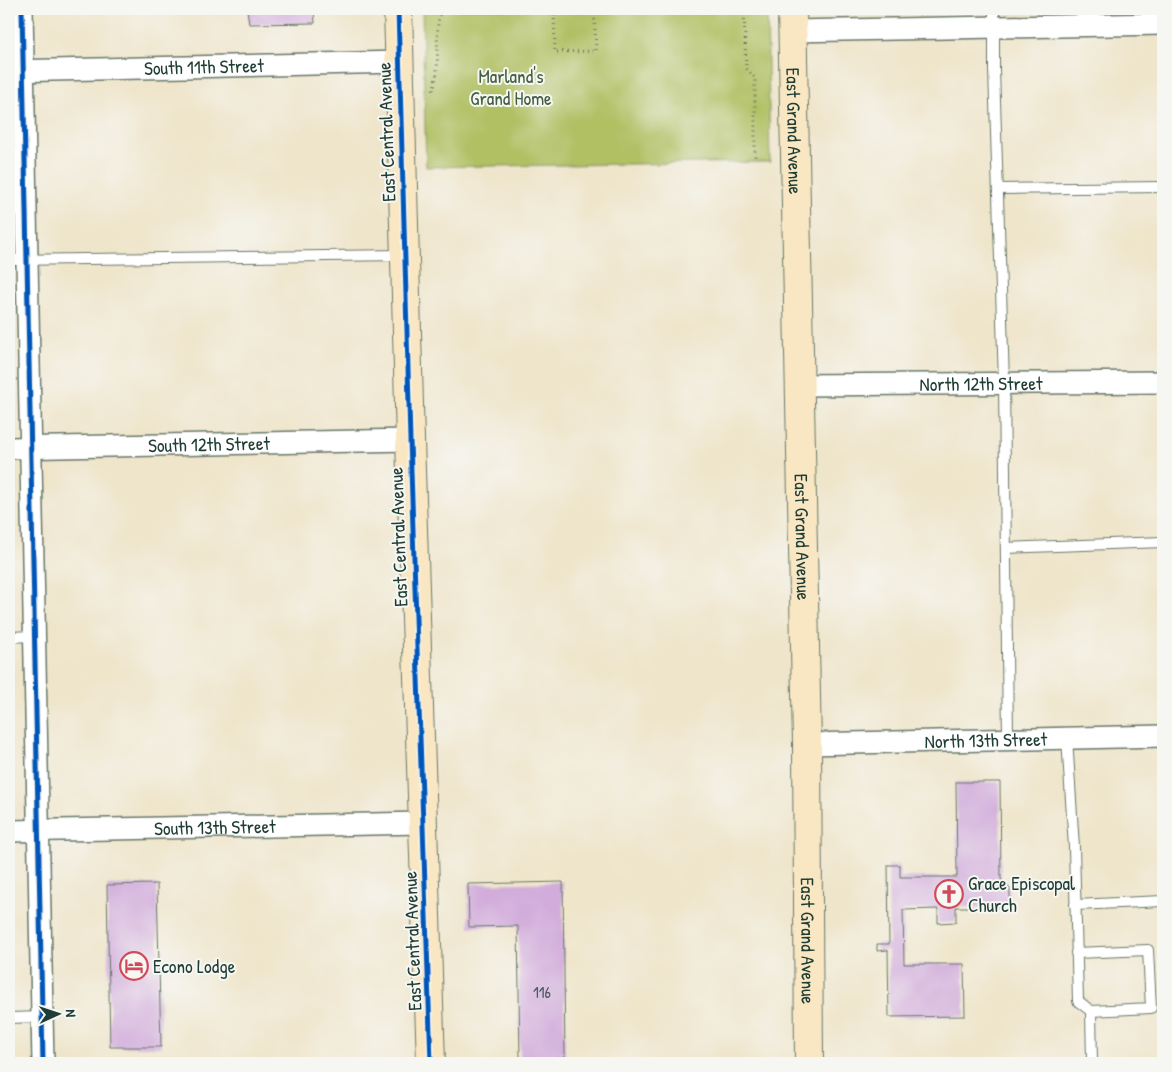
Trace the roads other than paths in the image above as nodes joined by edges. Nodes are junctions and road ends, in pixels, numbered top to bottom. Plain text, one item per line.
1 (22, 9) edge
2 (398, 9) edge
3 (994, 18) edge
4 (792, 20) edge
5 (1163, 24) edge
6 (400, 62) junction
7 (16, 71) edge
8 (1163, 187) edge
9 (998, 189) junction
10 (405, 255) junction
11 (18, 260) edge
12 (1163, 382) edge
13 (1004, 383) junction
14 (800, 385) junction
15 (410, 440) junction
16 (31, 447) junction
17 (9, 448) edge
18 (1163, 542) edge
19 (1006, 548) junction
20 (34, 636) junction
21 (9, 637) edge
22 (1163, 736) edge
23 (1067, 738) junction
24 (1008, 739) junction
25 (807, 744) junction
26 (423, 823) junction
27 (39, 830) junction
28 (9, 831) edge
29 (1163, 901) edge
30 (1076, 905) junction
31 (1076, 953) junction
32 (1091, 1011) junction
33 (42, 1017) junction
34 (9, 1018) edge
35 (43, 1063) edge
36 (432, 1063) edge
37 (809, 1063) edge
38 (1092, 1063) edge

1 - 7 street
2 - 6 street, East Central Avenue
3 - 4 street
3 - 5 street
3 - 9 lane
4 - 14 street, East Grand Avenue
6 - 7 street, South 11th Street
6 - 10 street, East Central Avenue
7 - 11 street
8 - 9 lane
9 - 13 lane
10 - 11 lane
10 - 15 street, East Central Avenue
11 - 16 street
12 - 13 street, North 12th Street
13 - 14 street, North 12th Street
13 - 19 lane
14 - 25 street, East Grand Avenue
15 - 16 street, South 12th Street
15 - 26 street, East Central Avenue
16 - 17 street, South 12th Street
16 - 20 street
18 - 19 lane
19 - 24 lane
20 - 21 lane
20 - 27 street
22 - 23 street, North 13th Street
23 - 24 street, North 13th Street
23 - 30 lane
24 - 25 street, North 13th Street
25 - 37 street, East Grand Avenue
26 - 27 street, South 13th Street
26 - 36 street, East Central Avenue
27 - 28 street, South 13th Street
27 - 33 street
29 - 30 lane
30 - 31 lane
31 - 32 lane
31 - 32 lane
32 - 38 lane
33 - 34 lane
33 - 35 street

